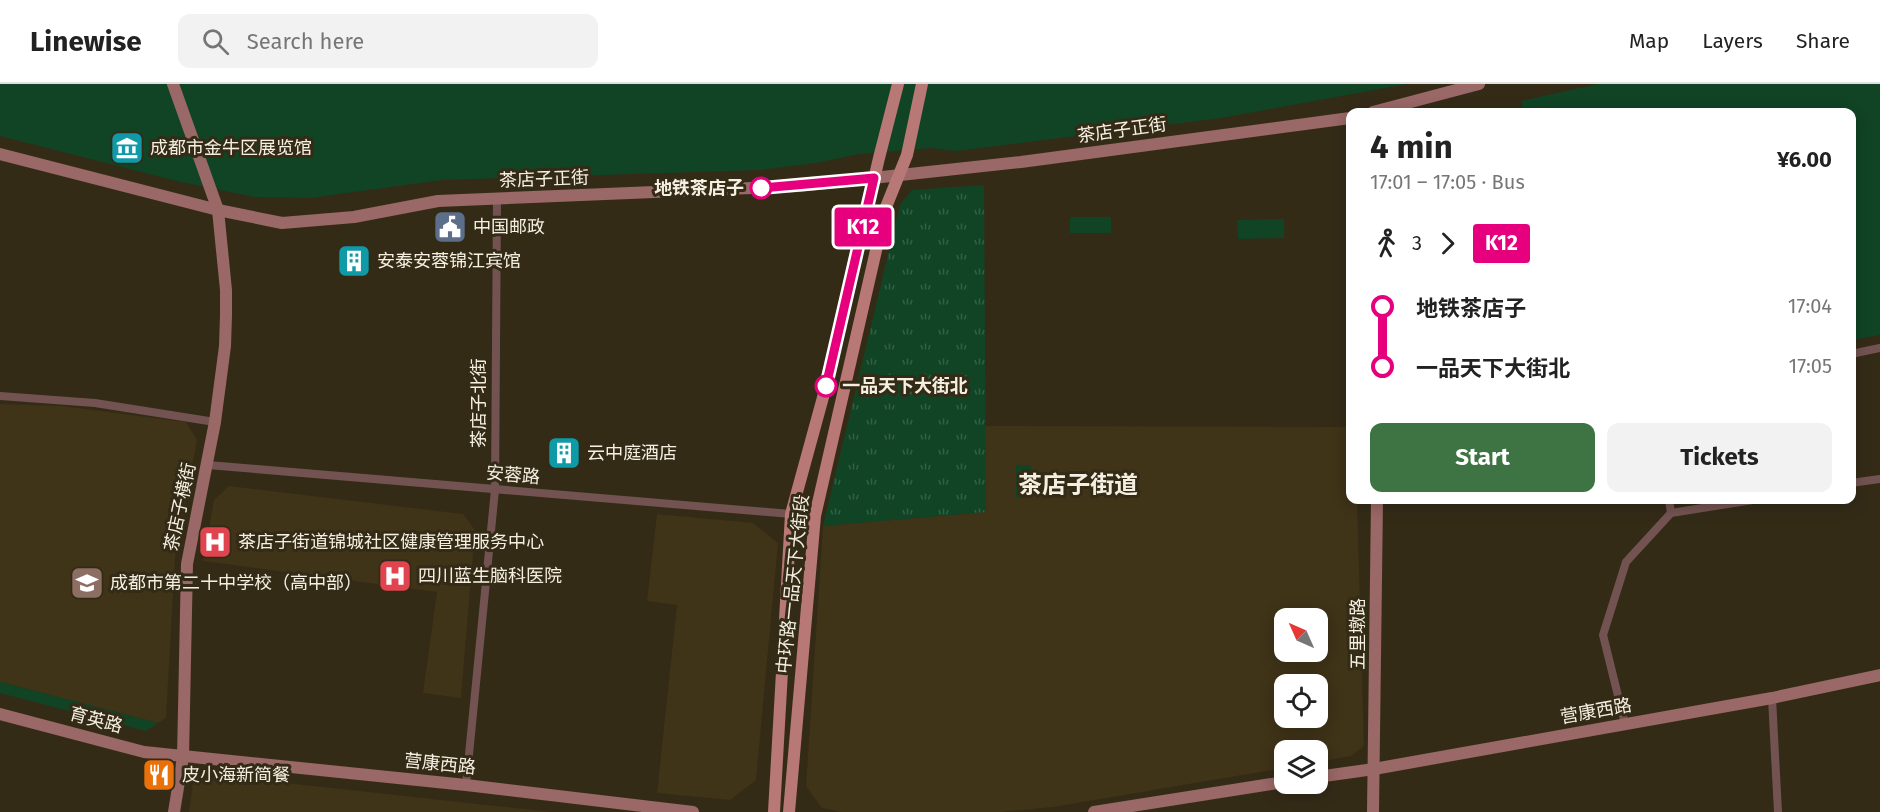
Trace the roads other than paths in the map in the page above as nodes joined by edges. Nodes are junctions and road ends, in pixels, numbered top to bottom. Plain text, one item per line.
1 (173, 84) edge
2 (898, 84) edge
3 (922, 84) edge
4 (1479, 84) edge
5 (1390, 108) edge
6 (1346, 119) edge
7 (0, 154) edge
8 (899, 176) junction
9 (874, 178) junction
10 (497, 199) junction
11 (218, 210) junction
12 (1880, 348) edge
13 (1856, 353) edge
14 (0, 396) edge
15 (215, 422) junction
16 (208, 465) junction
17 (1880, 479) edge
18 (1856, 482) edge
19 (495, 490) junction
20 (1377, 504) edge
21 (1670, 504) edge
22 (1728, 504) edge
23 (1671, 513) junction
24 (791, 514) junction
25 (815, 516) junction
26 (1880, 675) edge
27 (1772, 698) junction
28 (0, 714) edge
29 (1625, 724) junction
30 (183, 757) junction
31 (1374, 769) junction
32 (1328, 775) edge
33 (1274, 784) edge
34 (466, 785) junction
35 (1151, 808) edge
36 (174, 812) edge
37 (693, 812) edge
38 (774, 812) edge
39 (789, 812) edge
40 (1094, 812) edge
41 (1373, 812) edge
42 (1778, 812) edge

1 - 11 street, 茶店子横街
2 - 9 main road, 中环路一品天下大街段
3 - 8 main road, 中环路一品天下大街段
4 - 5 street
6 - 8 street, 茶店子正街
7 - 11 street, 茶店子正街
8 - 9 street, 茶店子正街
8 - 25 main road, 中环路一品天下大街段
9 - 10 street, 茶店子正街
9 - 24 main road, 中环路一品天下大街段
10 - 11 street, 茶店子正街
10 - 19 street, 茶店子北街
11 - 15 street, 茶店子横街
12 - 13 street
14 - 15 street
15 - 16 street, 茶店子横街
16 - 19 street, 安蓉路
16 - 30 street, 茶店子横街
17 - 18 street
19 - 24 street, 安蓉路
19 - 34 street, 茶店子北街
20 - 31 street, 五里墩路
21 - 23 street
22 - 23 street
23 - 29 street
24 - 25 street, 安蓉路
24 - 38 main road, 中环路一品天下大街段
25 - 39 main road, 中环路一品天下大街段
26 - 27 street, 营康西路
27 - 29 street, 营康西路
27 - 42 street
28 - 30 street, 育英路
29 - 31 street, 营康西路
30 - 34 street, 营康西路
30 - 36 street, 茶店子横街
31 - 32 street, 营康西路
31 - 41 street, 五里墩路
33 - 35 street
34 - 37 street, 营康西路
35 - 40 street

